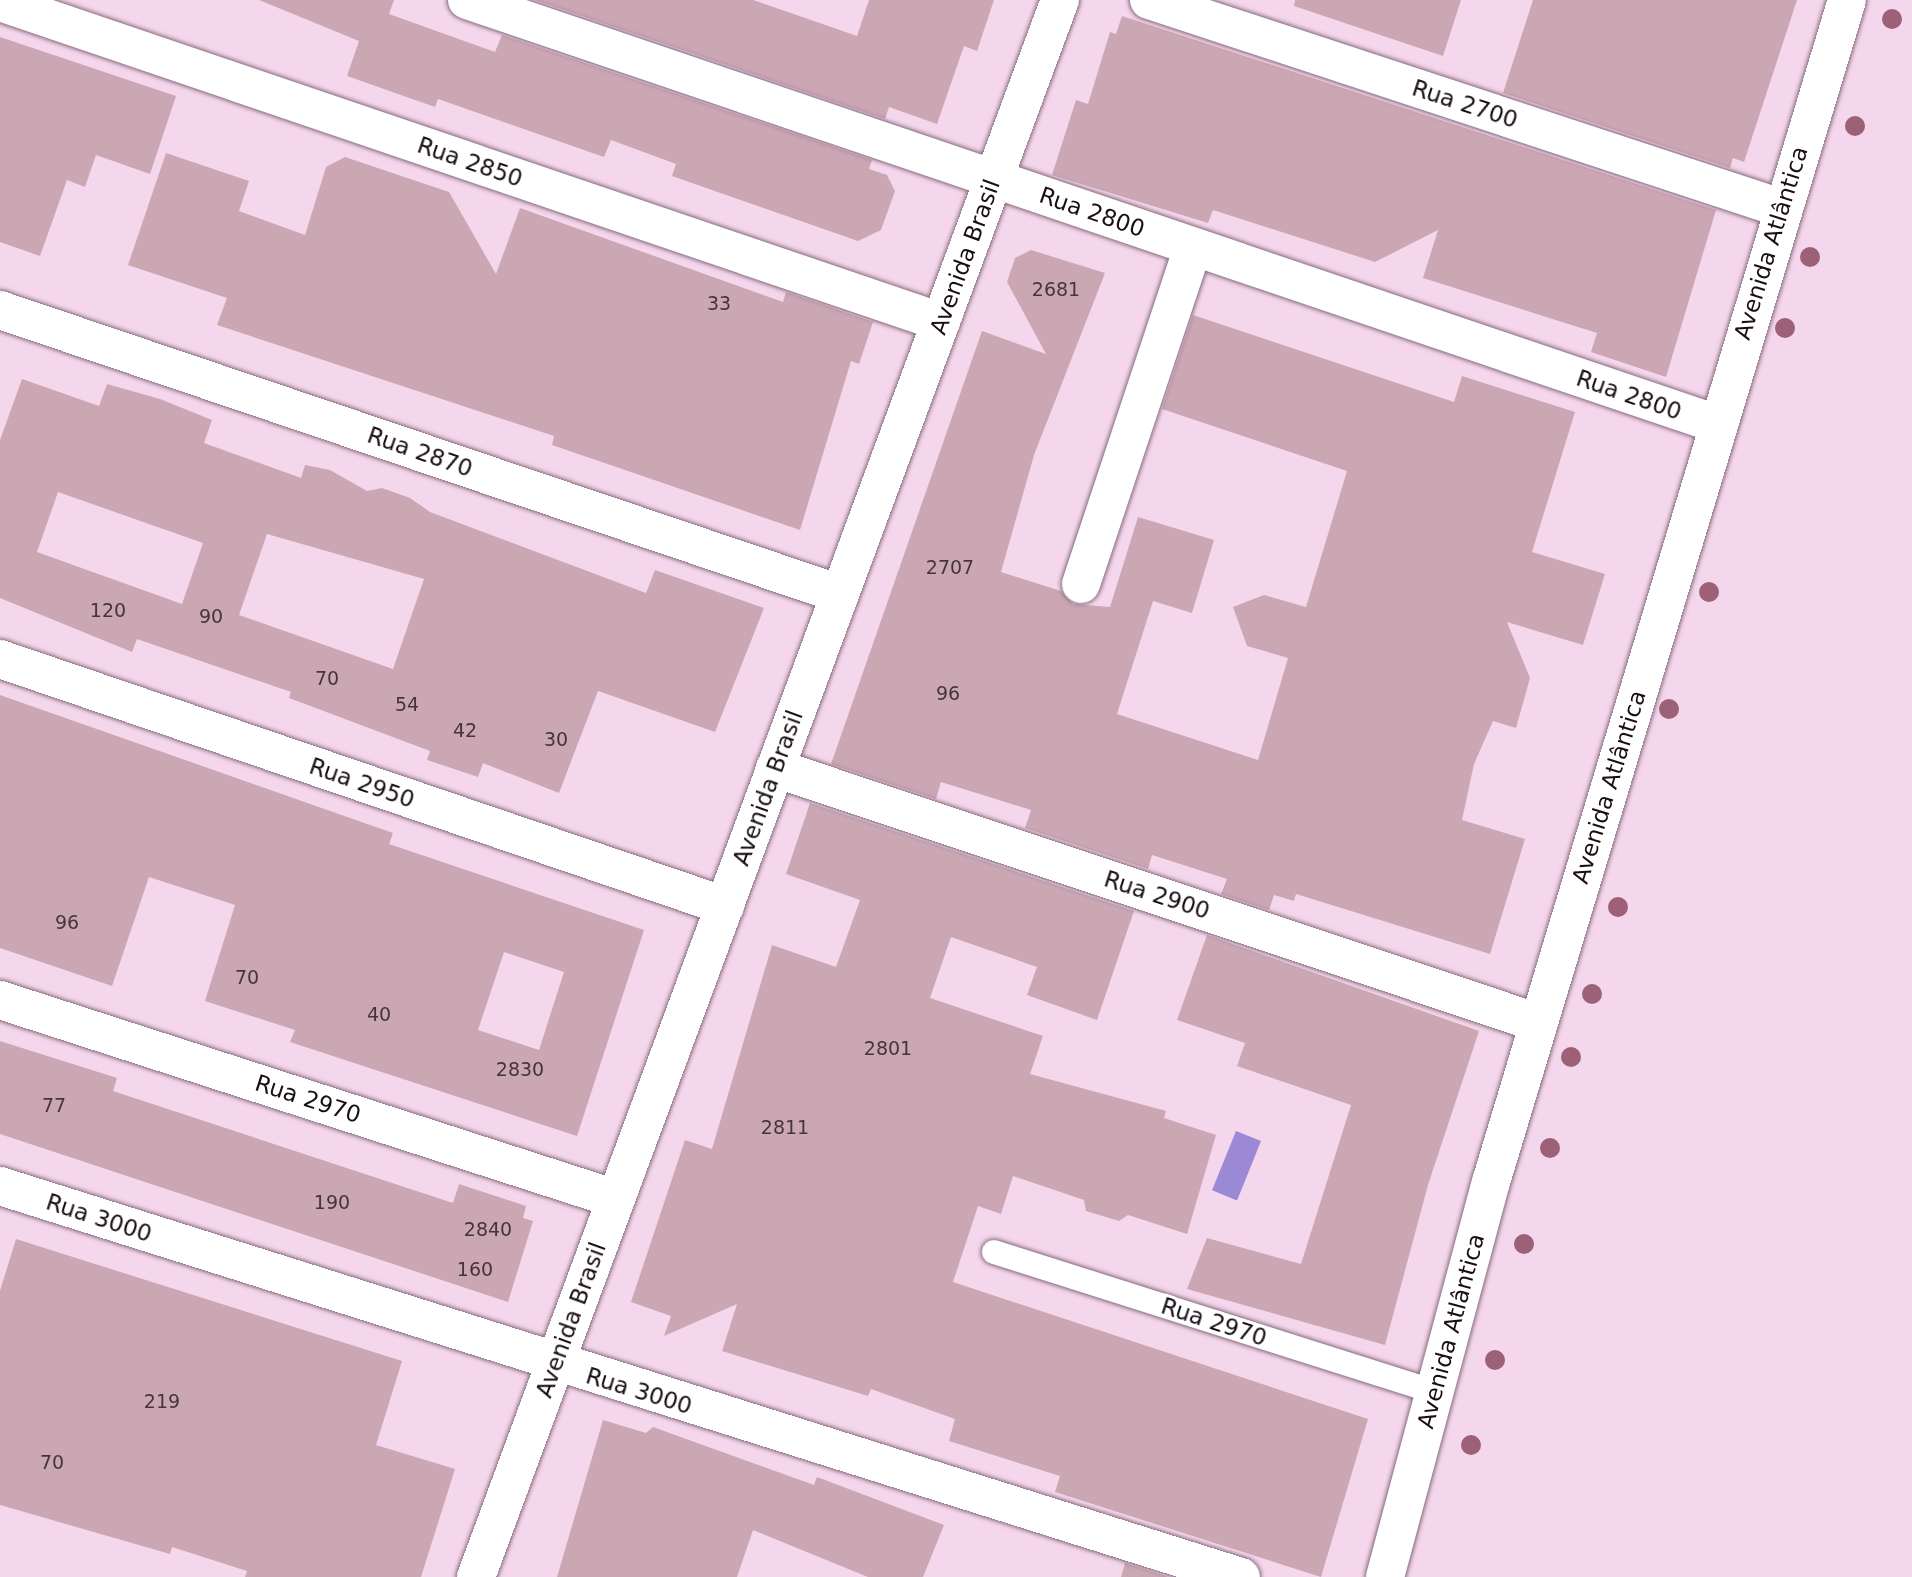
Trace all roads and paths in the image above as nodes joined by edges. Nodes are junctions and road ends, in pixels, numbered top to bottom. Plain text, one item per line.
1 (467, 0) edge
2 (1060, 0) edge
3 (1149, 0) edge
4 (1847, 0) edge
5 (0, 2) edge
6 (994, 179) junction
7 (1781, 208) junction
8 (1193, 247) junction
9 (0, 310) edge
10 (941, 322) junction
11 (1717, 424) junction
12 (1081, 584) dead end
13 (841, 594) junction
14 (0, 659) edge
15 (775, 768) junction
16 (725, 906) junction
17 (0, 1000) edge
18 (1539, 1023) junction
19 (0, 1185) edge
20 (616, 1199) junction
21 (993, 1252) dead end
22 (554, 1365) junction
23 (1435, 1392) junction
24 (476, 1577) edge
25 (1241, 1577) edge
26 (1385, 1577) edge

1 - 6 street, Rua 2800
2 - 6 street, Avenida Brasil
3 - 7 street, Rua 2700
4 - 7 street, Avenida Atlântica
5 - 10 street, Rua 2850
6 - 8 street, Rua 2800
6 - 10 street, Avenida Brasil
7 - 11 street, Avenida Atlântica
8 - 11 street, Rua 2800
8 - 12 street
9 - 13 street, Rua 2870
10 - 13 street, Avenida Brasil
11 - 18 street, Avenida Atlântica
13 - 15 street, Avenida Brasil
14 - 16 street, Rua 2950
15 - 16 street, Avenida Brasil
15 - 18 street, Rua 2900
16 - 20 street, Avenida Brasil
17 - 20 street, Rua 2970
18 - 23 street, Avenida Atlântica
19 - 22 street, Rua 3000
20 - 22 street, Avenida Brasil
21 - 23 lane, Rua 2970
22 - 24 street, Avenida Brasil
22 - 25 street, Rua 3000
23 - 26 street, Avenida Atlântica

